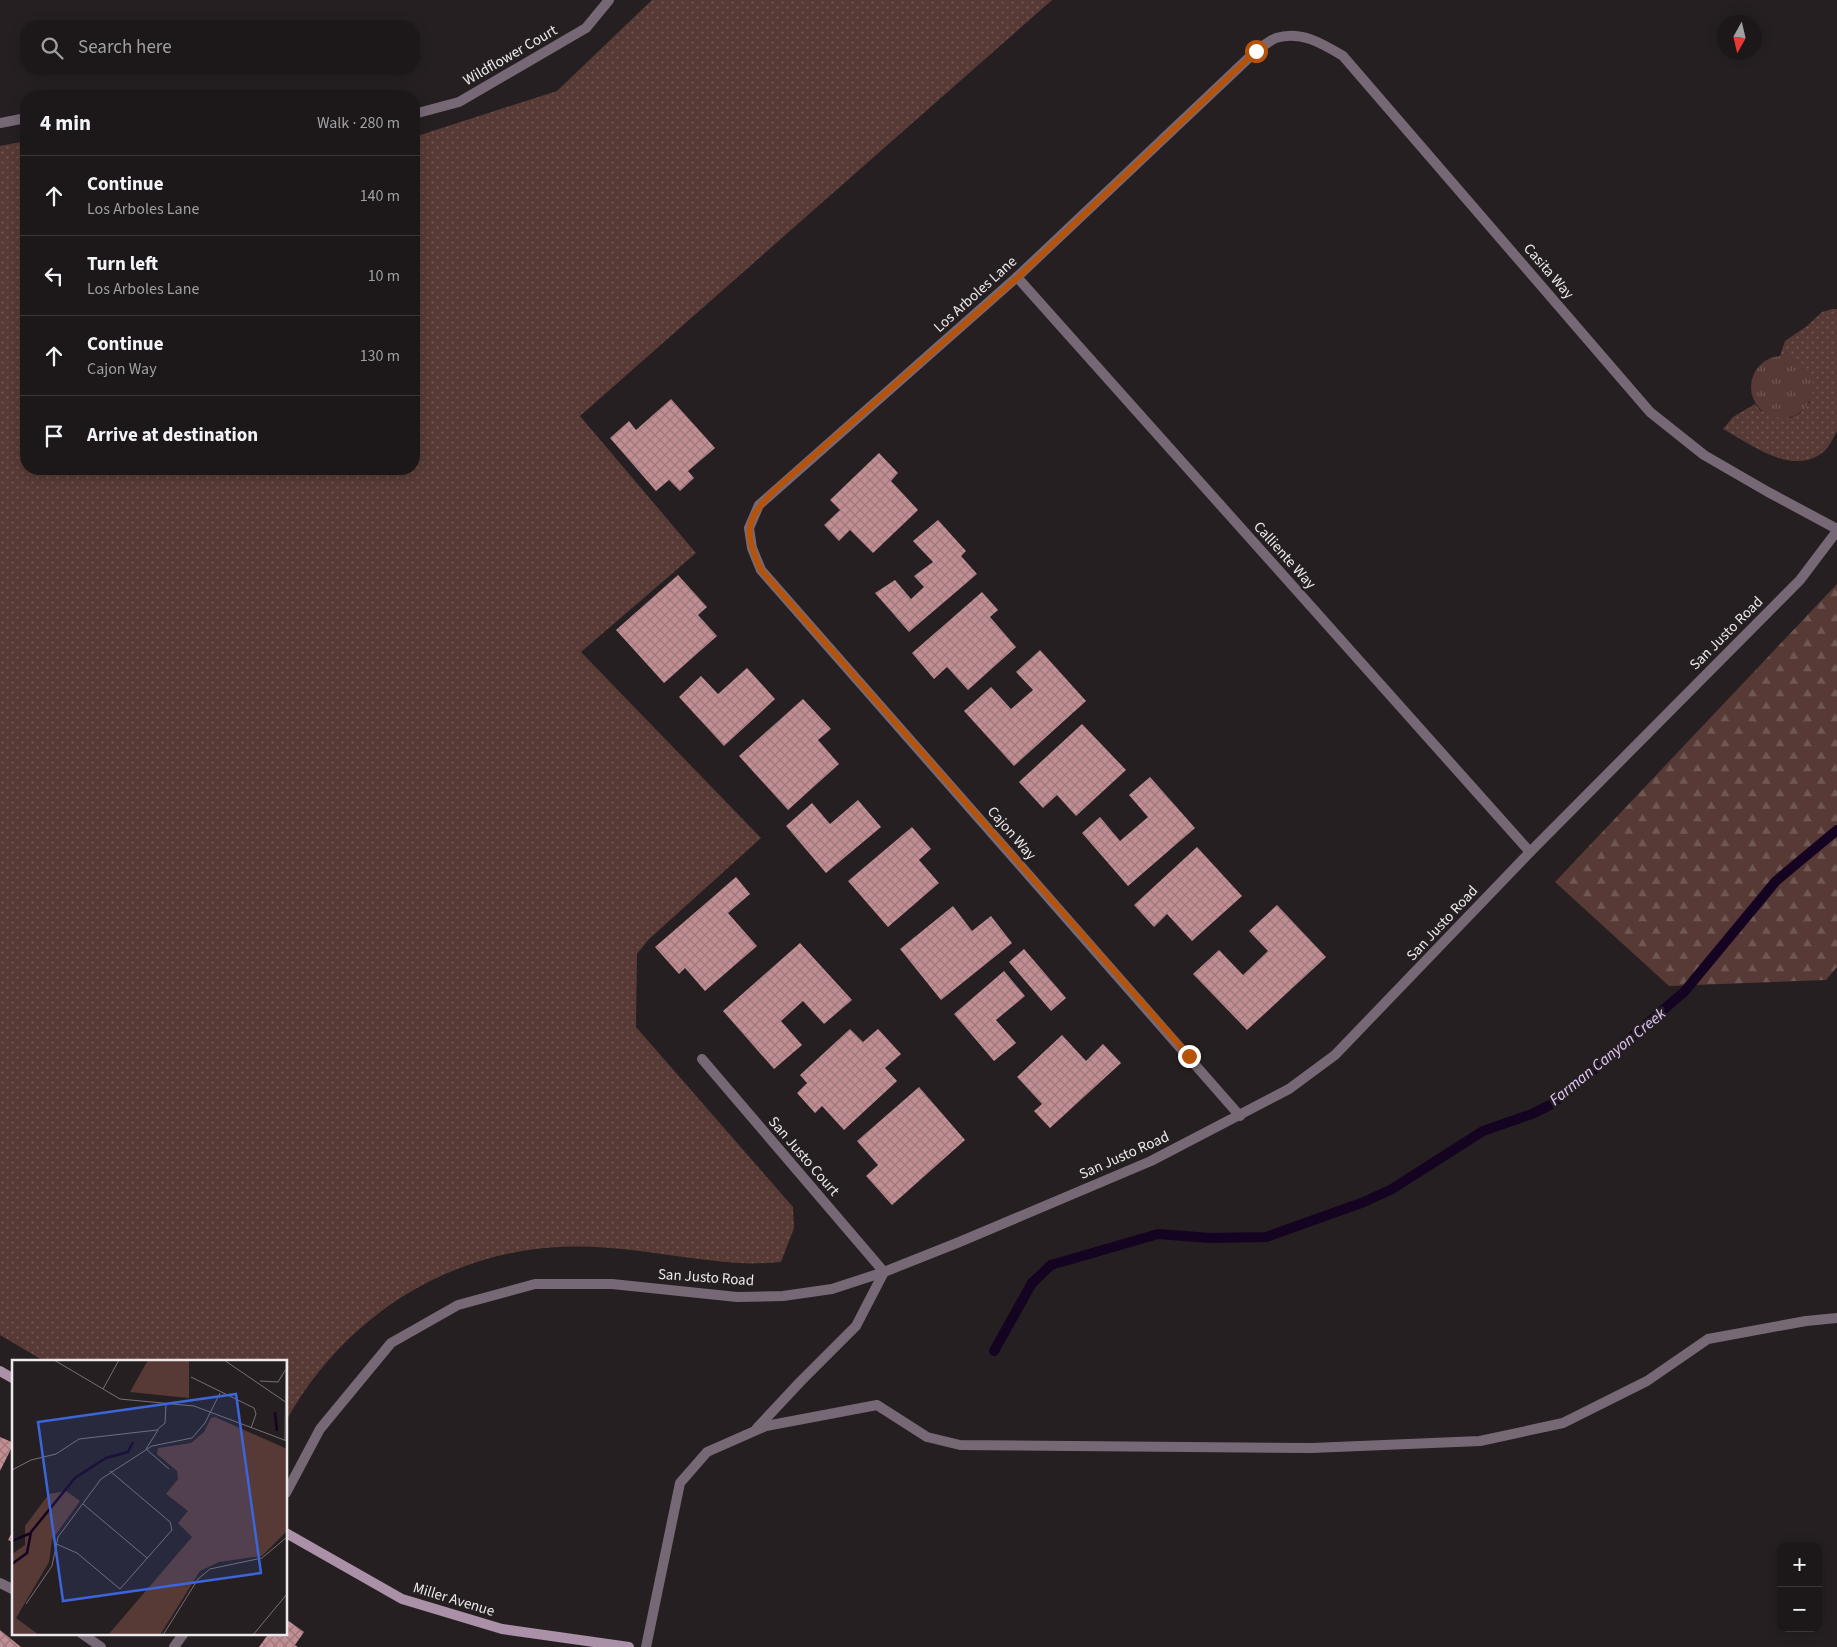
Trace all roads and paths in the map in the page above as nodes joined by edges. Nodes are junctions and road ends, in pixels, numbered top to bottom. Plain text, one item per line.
1 (609, 0) edge
2 (1256, 51) joint
3 (420, 112) edge
4 (20, 119) edge
5 (0, 124) edge
6 (1018, 277) junction
7 (1837, 530) edge
8 (761, 570) joint
9 (1530, 852) junction
10 (702, 1059) dead end
11 (1240, 1116) junction
12 (884, 1272) junction
13 (1837, 1318) edge
14 (0, 1371) edge
15 (12, 1378) edge
16 (754, 1431) junction
17 (288, 1489) edge
18 (288, 1534) edge
19 (0, 1582) edge
20 (12, 1589) edge
21 (82, 1634) edge
22 (183, 1634) edge
23 (101, 1647) edge
24 (174, 1647) edge
25 (629, 1647) edge
26 (646, 1647) edge

1 - 3 street, Wildflower Court
2 - 6 street, Los Arboles Lane
2 - 7 street, Casita Way
4 - 5 street
6 - 8 street, Los Arboles Lane
6 - 9 street, Calliente Way
7 - 9 street, San Justo Road
8 - 11 street, Cajon Way
9 - 11 street, San Justo Road
10 - 12 street, San Justo Court
11 - 12 street, San Justo Road
12 - 16 street
12 - 17 street, San Justo Road
13 - 16 street
14 - 15 street
16 - 26 street
18 - 25 street, Miller Avenue
19 - 20 street
21 - 23 street
22 - 24 street

